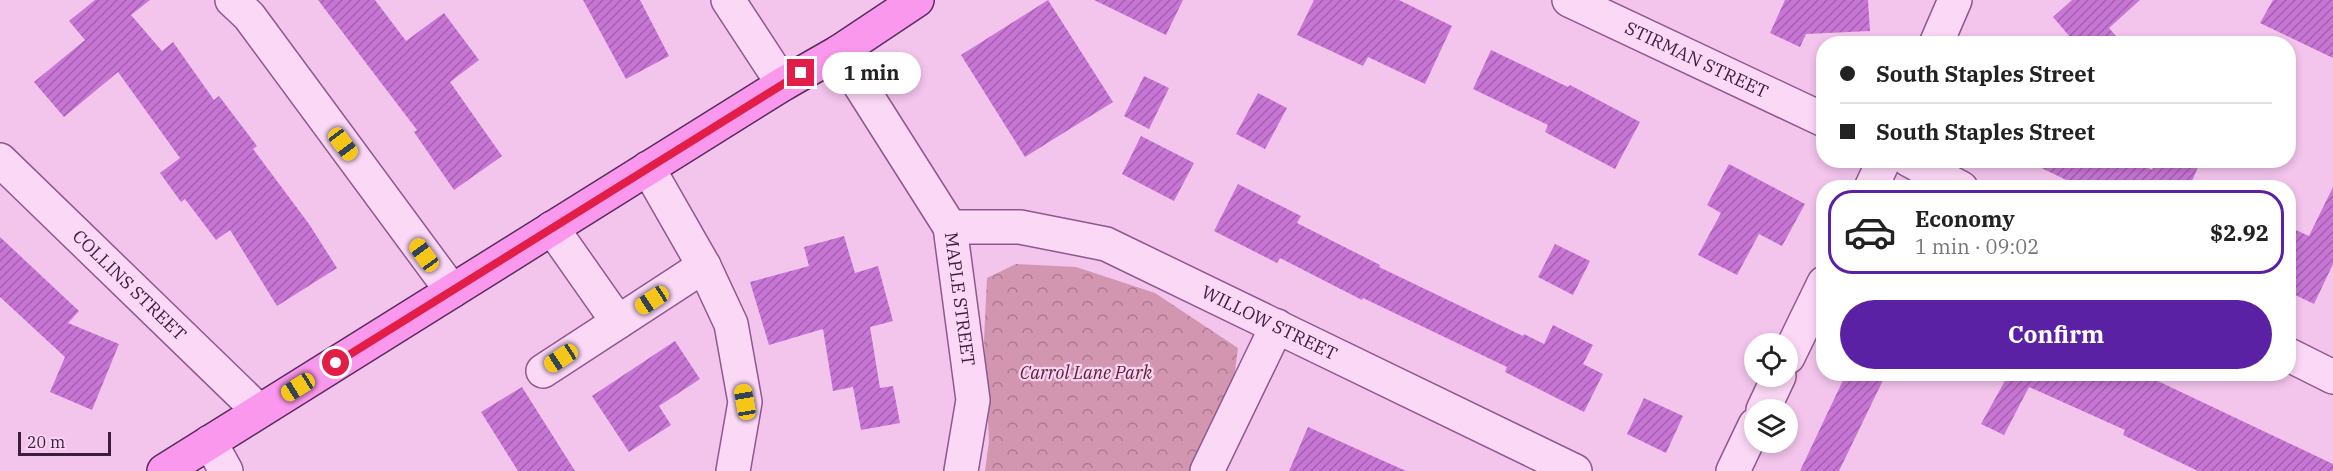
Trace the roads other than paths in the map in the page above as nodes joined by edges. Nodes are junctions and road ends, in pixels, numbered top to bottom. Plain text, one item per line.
1 (232, 0) edge
2 (728, 0) edge
3 (916, 0) edge
4 (1569, 0) edge
5 (1955, 0) edge
6 (1939, 36) edge
7 (839, 52) junction
8 (783, 84) junction
9 (1816, 116) edge
10 (0, 160) edge
11 (648, 168) junction
12 (1924, 168) edge
13 (1946, 180) edge
14 (950, 227) junction
15 (552, 228) junction
16 (704, 266) junction
17 (452, 291) junction
18 (1816, 299) edge
19 (618, 322) junction
20 (1277, 326) junction
21 (1798, 336) edge
22 (2296, 359) edge
23 (543, 371) dead end
24 (2333, 378) edge
25 (260, 411) junction
26 (210, 442) junction
27 (1744, 448) edge
28 (164, 471) edge
29 (226, 471) edge
30 (733, 471) edge
31 (961, 471) edge
32 (1207, 471) edge
33 (1575, 471) edge
34 (1733, 471) edge

1 - 17 street
2 - 8 street
3 - 7 main road
4 - 9 street, STIRMAN STREET
5 - 6 street
7 - 8 main road
7 - 14 street, MAPLE STREET
8 - 11 main road
10 - 25 street, COLLINS STREET
11 - 15 main road
11 - 16 street
12 - 13 street
14 - 20 street, WILLOW STREET
14 - 31 street, MAPLE STREET
15 - 17 main road
15 - 19 street
16 - 19 street
16 - 30 street
17 - 25 main road
18 - 21 street
19 - 23 street
20 - 32 street
20 - 33 street, WILLOW STREET
22 - 24 street
25 - 26 main road
26 - 28 main road
26 - 29 street
27 - 34 street

